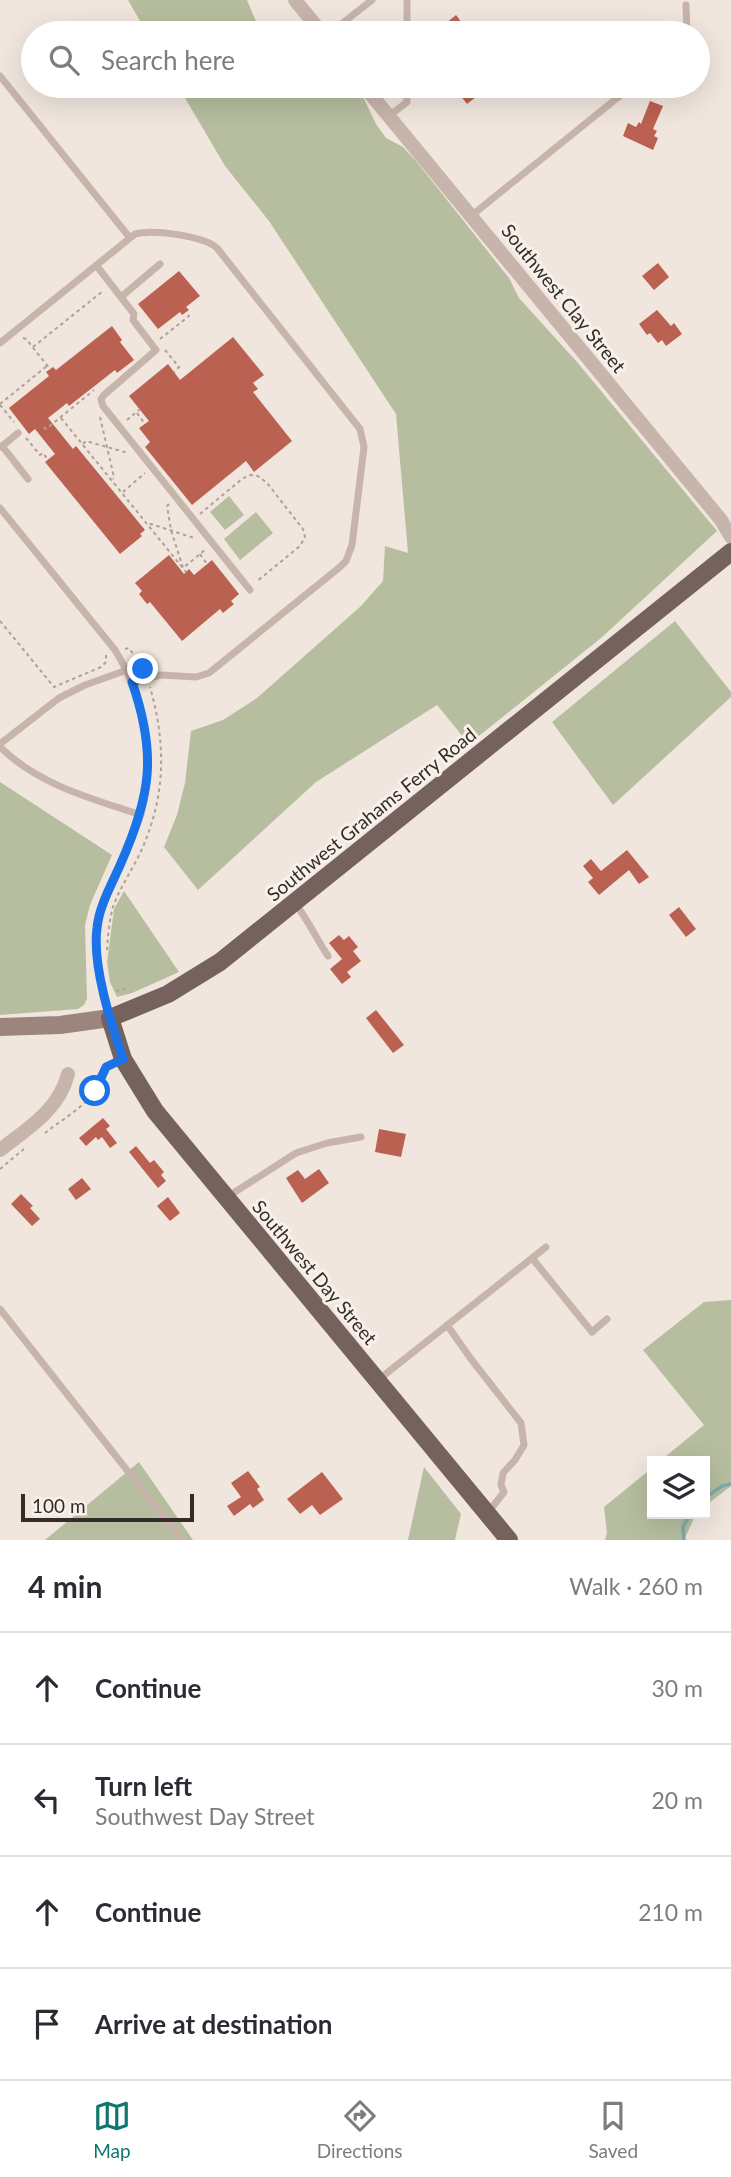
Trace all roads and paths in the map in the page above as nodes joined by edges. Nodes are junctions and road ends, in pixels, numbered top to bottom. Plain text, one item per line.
1 (295, 0) edge
2 (373, 0) edge
3 (407, 0) edge
4 (686, 5) dead end
5 (312, 21) edge
6 (346, 21) edge
7 (407, 21) edge
8 (687, 21) edge
9 (0, 76) edge
10 (375, 98) edge
11 (406, 98) edge
12 (617, 98) edge
13 (390, 116) junction
14 (471, 216) junction
15 (130, 238) junction
16 (160, 264) dead end
17 (96, 265) junction
18 (111, 284) junction
19 (121, 297) junction
20 (186, 312) dead end
21 (22, 338) dead end
22 (0, 343) edge
23 (153, 344) junction
24 (33, 347) junction
25 (165, 349) dead end
26 (47, 366) junction
27 (50, 369) dead end
28 (174, 372) dead end
29 (98, 387) dead end
30 (0, 404) edge
31 (140, 409) dead end
32 (136, 412) junction
33 (99, 415) dead end
34 (61, 418) junction
35 (145, 424) dead end
36 (119, 426) junction
37 (44, 427) dead end
38 (18, 433) dead end
39 (83, 444) junction
40 (1, 447) edge
41 (107, 447) junction
42 (144, 458) junction
43 (152, 468) junction
44 (28, 479) dead end
45 (111, 480) junction
46 (122, 493) junction
47 (176, 498) junction
48 (0, 508) edge
49 (193, 519) junction
50 (149, 526) junction
51 (171, 530) junction
52 (731, 537) edge
53 (213, 543) junction
54 (731, 552) edge
55 (200, 554) junction
56 (207, 564) dead end
57 (183, 568) junction
58 (186, 572) dead end
59 (250, 589) joint
60 (0, 621) edge
61 (116, 651) junction
62 (127, 670) junction
63 (147, 677) junction
64 (132, 682) junction
65 (0, 745) edge
66 (141, 815) junction
67 (295, 902) junction
68 (106, 954) dead end
69 (328, 956) dead end
70 (125, 989) dead end
71 (111, 992) dead end
72 (110, 1018) junction
73 (0, 1027) edge
74 (123, 1059) junction
75 (68, 1073) dead end
76 (61, 1121) dead end
77 (361, 1137) dead end
78 (0, 1150) edge
79 (227, 1198) junction
80 (546, 1247) dead end
81 (532, 1258) junction
82 (0, 1309) edge
83 (607, 1320) dead end
84 (447, 1325) junction
85 (377, 1380) junction
86 (487, 1514) junction
87 (182, 1540) edge
88 (509, 1540) edge

1 - 5 street
2 - 6 lane
3 - 7 lane
4 - 8 lane
9 - 15 lane
10 - 13 street, Southwest Clay Street
11 - 13 lane
12 - 14 lane
13 - 14 street, Southwest Clay Street
14 - 52 street, Southwest Clay Street
15 - 17 lane
15 - 63 lane
16 - 19 lane
17 - 18 lane
17 - 22 lane
18 - 19 lane
18 - 24 path
19 - 23 lane
20 - 23 path
21 - 24 path
23 - 36 lane
24 - 26 path
25 - 28 path
26 - 27 path
26 - 30 path
29 - 34 path
31 - 32 path
32 - 35 path
32 - 36 path
33 - 41 path
34 - 37 path
34 - 39 path
36 - 42 lane
38 - 40 lane
39 - 41 path
39 - 45 path
40 - 44 lane
41 - 42 path
41 - 45 path
42 - 43 lane
43 - 46 path
43 - 47 lane
45 - 46 path
46 - 50 path
47 - 49 lane
47 - 51 path
48 - 61 lane
49 - 53 lane
49 - 59 path
50 - 51 path
50 - 57 path
51 - 53 path
51 - 57 path
53 - 55 path
53 - 59 lane
54 - 67 main road, Southwest Grahams Ferry Road
55 - 56 path
55 - 57 path
57 - 58 path
60 - 61 path
61 - 62 lane
61 - 63 path
62 - 64 lane
62 - 65 lane
63 - 64 lane
63 - 68 path
64 - 66 lane
65 - 66 lane
66 - 72 lane
67 - 69 lane
67 - 72 main road, Southwest Grahams Ferry Road
70 - 71 path
72 - 73 main road, Southwest Grahams Ferry Road
72 - 74 main road, Southwest Day Street
74 - 76 path
74 - 79 main road, Southwest Day Street
75 - 78 street
77 - 79 lane
79 - 85 main road, Southwest Day Street
80 - 81 lane
81 - 83 lane
81 - 84 lane
82 - 87 lane
84 - 85 lane
84 - 86 lane
85 - 86 main road, Southwest Day Street
86 - 88 main road, Southwest Day Street

